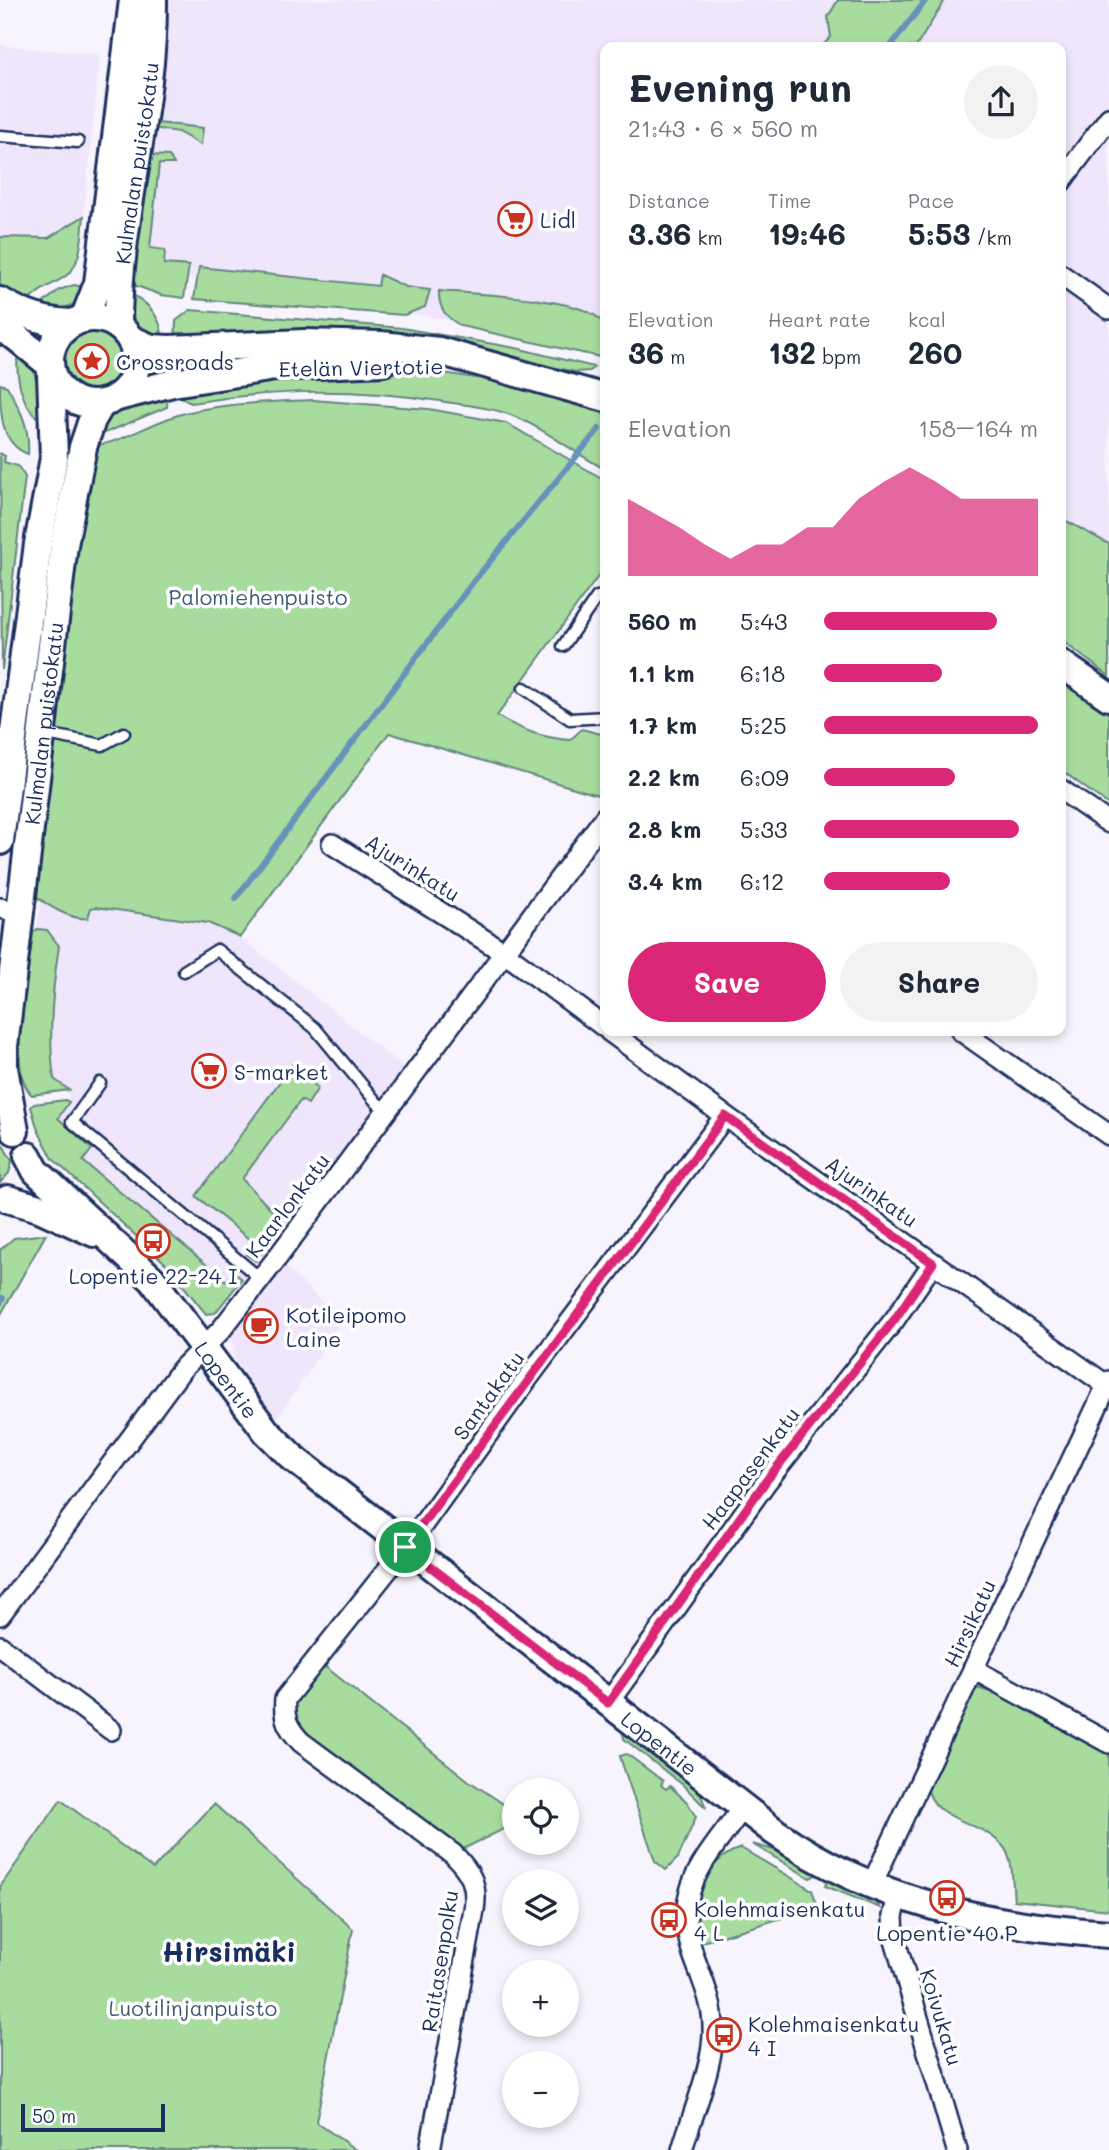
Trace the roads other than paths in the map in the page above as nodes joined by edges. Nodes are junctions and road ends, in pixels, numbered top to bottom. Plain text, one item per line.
1 (134, 0) edge
2 (153, 0) edge
3 (1109, 118) edge
4 (0, 136) edge
5 (78, 142) dead end
6 (1066, 175) edge
7 (1066, 278) edge
8 (0, 301) edge
9 (1109, 309) edge
10 (79, 321) junction
11 (0, 328) edge
12 (124, 332) junction
13 (481, 365) junction
14 (50, 369) junction
15 (600, 396) edge
16 (110, 400) junction
17 (600, 597) edge
18 (563, 646) dead end
19 (1066, 667) edge
20 (524, 688) dead end
21 (1109, 697) edge
22 (600, 717) edge
23 (27, 731) junction
24 (124, 733) dead end
25 (1066, 793) edge
26 (600, 824) edge
27 (1109, 824) edge
28 (0, 841) edge
29 (332, 844) dead end
30 (10, 910) edge
31 (502, 951) junction
32 (184, 971) dead end
33 (600, 1024) edge
34 (616, 1036) edge
35 (968, 1036) edge
36 (100, 1083) dead end
37 (387, 1109) junction
38 (725, 1116) junction
39 (7, 1127) edge
40 (1109, 1135) edge
41 (28, 1156) junction
42 (2, 1201) edge
43 (109, 1240) junction
44 (933, 1263) junction
45 (261, 1279) junction
46 (204, 1348) junction
47 (1108, 1384) edge
48 (405, 1547) junction
49 (0, 1615) edge
50 (0, 1646) edge
51 (973, 1669) junction
52 (285, 1699) joint
53 (608, 1703) junction
54 (111, 1730) dead end
55 (1109, 1743) edge
56 (743, 1807) junction
57 (871, 1886) junction
58 (898, 1897) junction
59 (1109, 1934) edge
60 (430, 2150) edge
61 (682, 2150) edge
62 (957, 2150) edge

1 - 10 street, Kulmalan puistokatu
2 - 12 street, Kulmalan puistokatu
3 - 6 street
4 - 5 lane
7 - 9 street
8 - 10 street
10 - 12 street
10 - 14 street
11 - 14 street
12 - 13 street, Etelän Viertotie
12 - 16 street
13 - 15 street, Etelän Viertotie
13 - 16 street, Etelän Viertotie
14 - 16 street
14 - 23 street, Kulmalan puistokatu
16 - 23 street, Kulmalan puistokatu
17 - 18 lane
19 - 21 street
20 - 22 lane
23 - 24 lane
23 - 28 street, Kulmalan puistokatu
23 - 30 street, Kulmalan puistokatu
25 - 27 street
26 - 31 street, Kaarlonkatu
29 - 31 street, Ajurinkatu
30 - 39 street, Kulmalan puistokatu
31 - 33 street, Ajurinkatu
31 - 37 street, Kaarlonkatu
32 - 37 lane
34 - 38 street, Ajurinkatu
35 - 40 street
36 - 45 lane
37 - 45 street, Kaarlonkatu
38 - 44 street, Ajurinkatu
38 - 48 street, Santakatu
39 - 41 street, Kulmalan puistokatu
41 - 42 street
41 - 43 street, Lopentie
42 - 43 street, Lopentie
43 - 46 street, Lopentie
44 - 47 street, Ajurinkatu
44 - 53 street, Haapasenkatu
45 - 46 street, Kaarlonkatu
46 - 48 street, Lopentie
46 - 49 street, Kaarlonkatu
47 - 51 street, Hirsikatu
48 - 52 street, Santakatu
48 - 53 street, Lopentie
50 - 54 street
51 - 55 street
51 - 57 street, Hirsikatu
52 - 60 street, Raitasenpolku
53 - 56 street, Lopentie
56 - 57 street, Lopentie
56 - 61 street
57 - 58 street, Lopentie
58 - 59 street, Lopentie
58 - 62 street, Koivukatu

